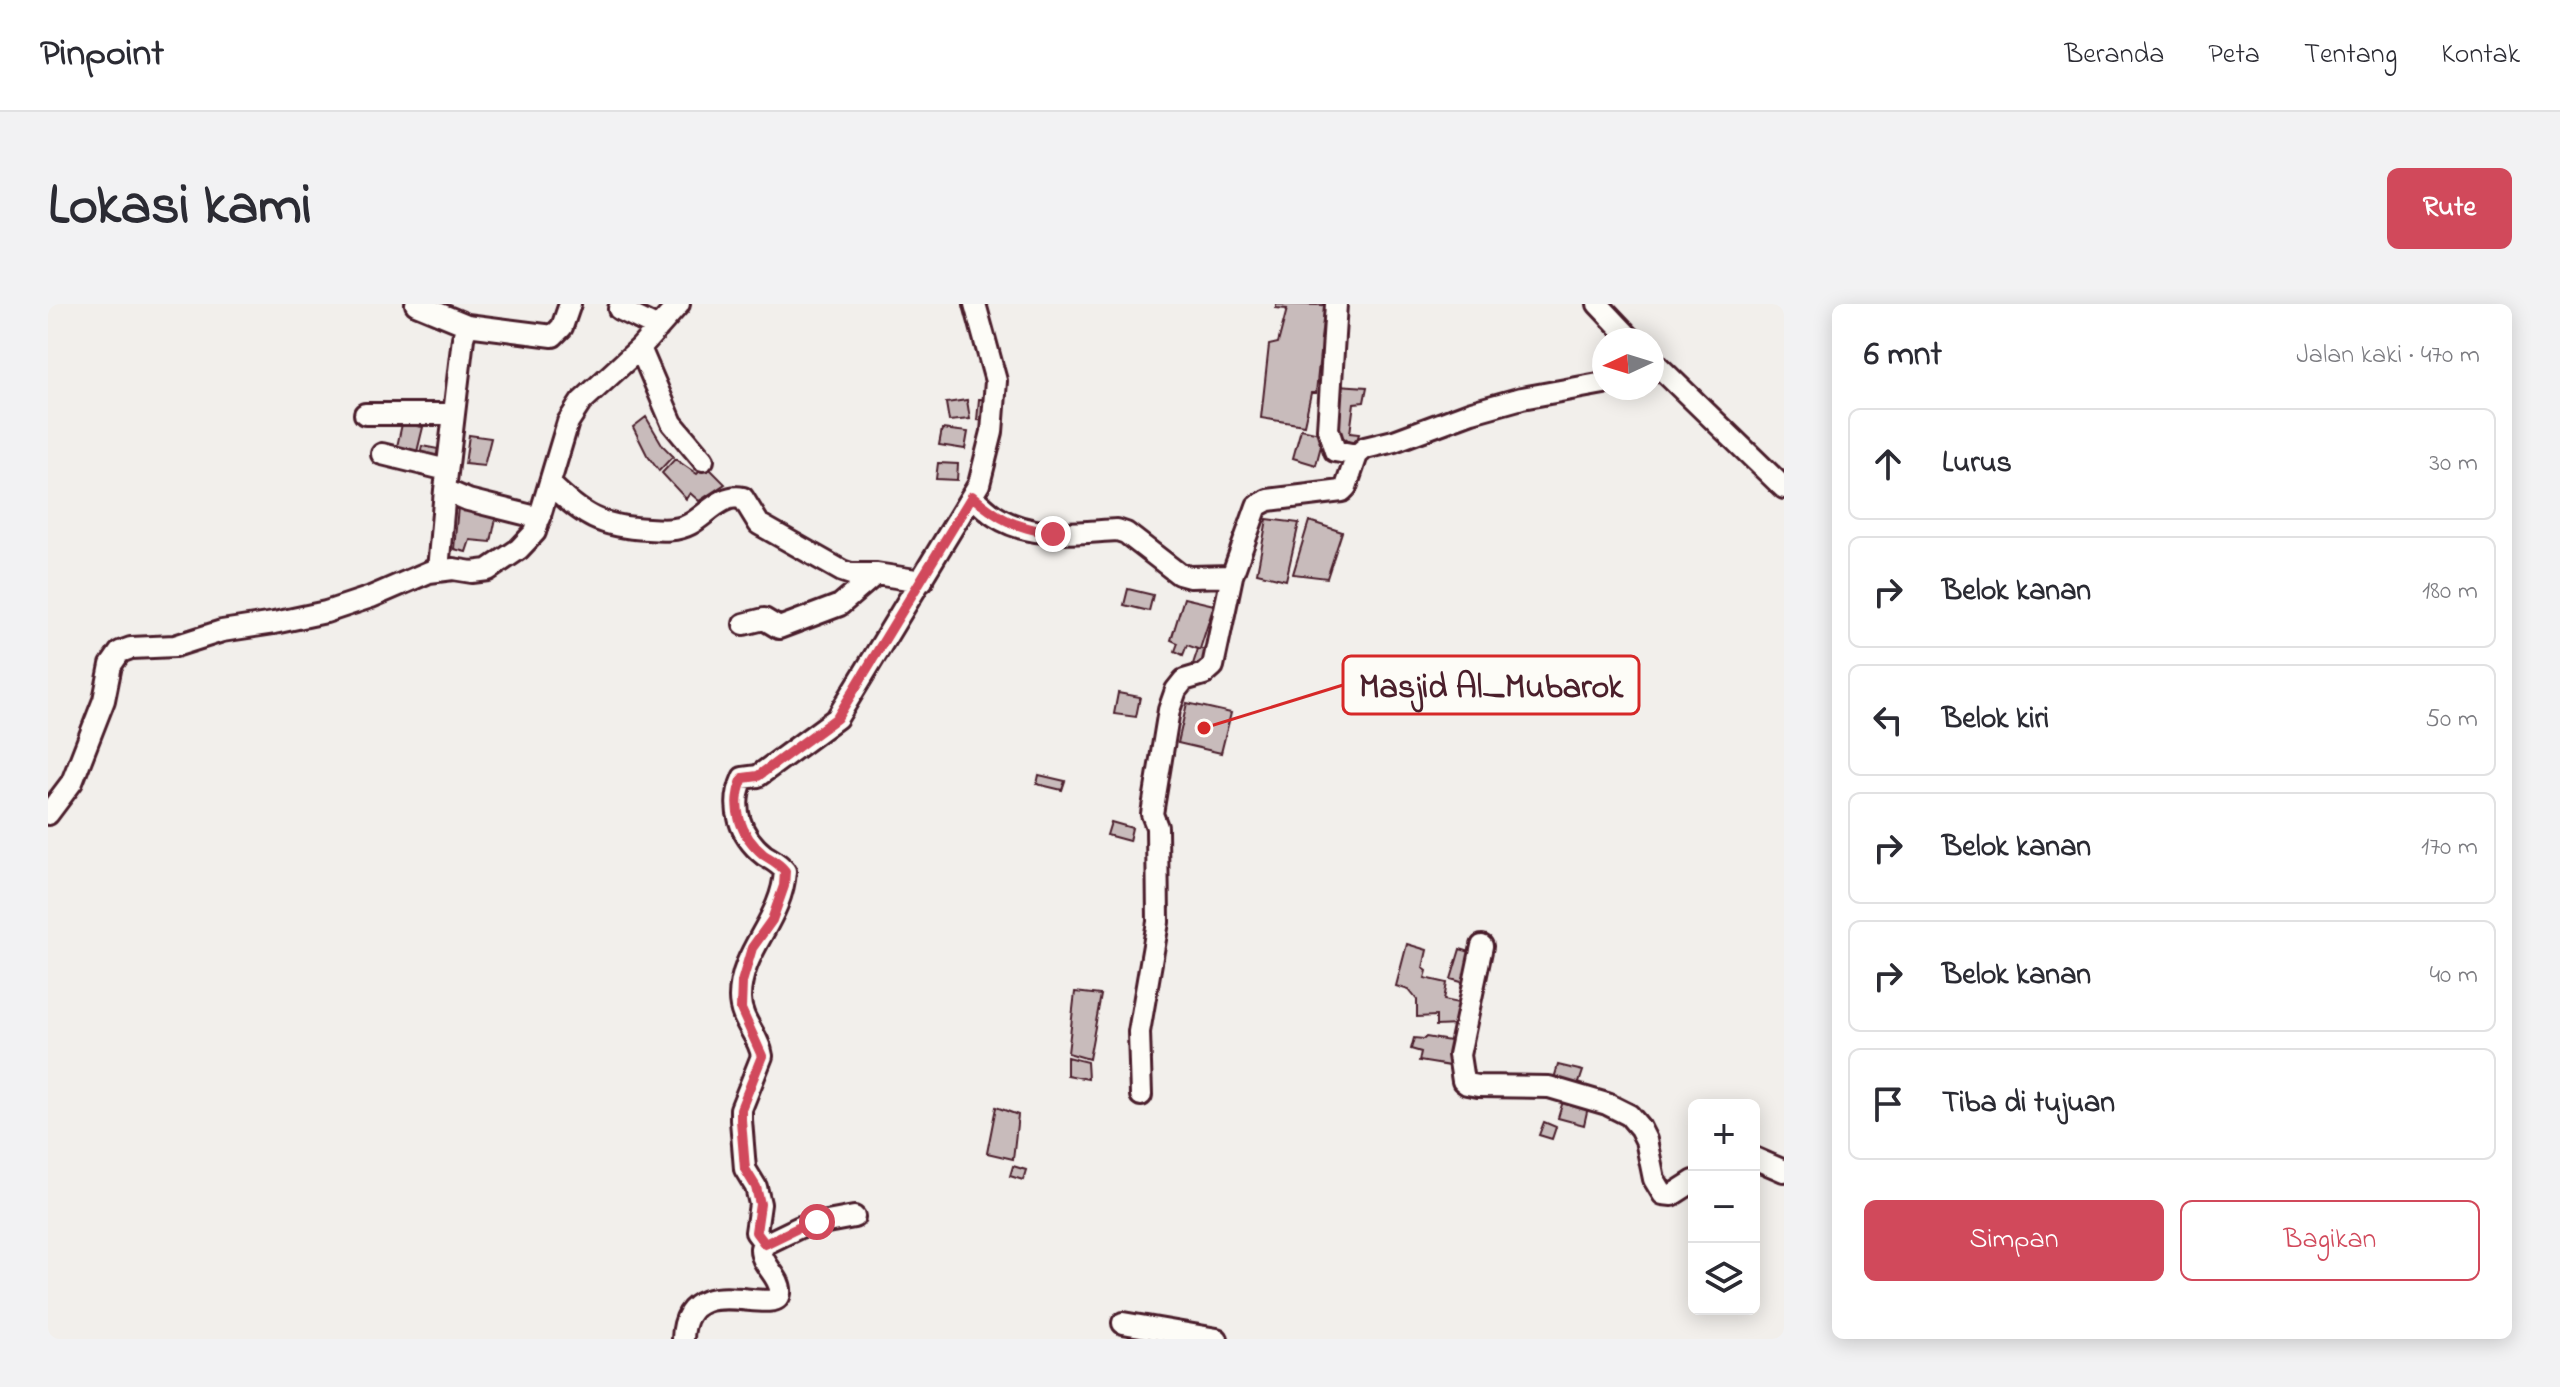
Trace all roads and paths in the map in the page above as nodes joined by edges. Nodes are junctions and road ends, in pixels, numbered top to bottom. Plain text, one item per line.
1 (416, 304) edge
2 (570, 304) edge
3 (679, 304) edge
4 (975, 304) edge
5 (1336, 304) edge
6 (1598, 304) edge
7 (619, 309) dead end
8 (467, 325) junction
9 (658, 328) junction
10 (1621, 328) edge
11 (640, 348) junction
12 (1664, 374) edge
13 (1592, 385) edge
14 (365, 414) dead end
15 (454, 414) junction
16 (382, 454) dead end
17 (1357, 455) junction
18 (703, 460) dead end
19 (446, 480) junction
20 (550, 484) junction
21 (1784, 488) edge
22 (972, 496) junction
23 (540, 518) junction
24 (438, 570) junction
25 (876, 574) junction
26 (1232, 576) junction
27 (922, 581) junction
28 (744, 624) dead end
29 (48, 814) edge
30 (1482, 946) dead end
31 (1141, 1095) dead end
32 (1760, 1161) edge
33 (1784, 1171) edge
34 (1688, 1185) edge
35 (854, 1217) dead end
36 (765, 1244) junction
37 (1123, 1323) dead end
38 (683, 1339) edge
39 (1217, 1339) edge

1 - 8 street
2 - 8 street
3 - 9 street
4 - 22 street
5 - 17 street
6 - 10 street
7 - 9 street
8 - 15 street
9 - 11 street
11 - 18 street
11 - 20 street
12 - 21 street
13 - 17 street
14 - 15 street
15 - 19 street
16 - 19 street
17 - 26 street
19 - 23 street
19 - 24 street
20 - 23 street
20 - 25 street
22 - 26 street
22 - 27 street
23 - 24 street
24 - 29 street
25 - 27 street
25 - 28 street
26 - 31 street
27 - 36 street
30 - 34 street
32 - 33 street
35 - 36 street
36 - 38 street
37 - 39 street

